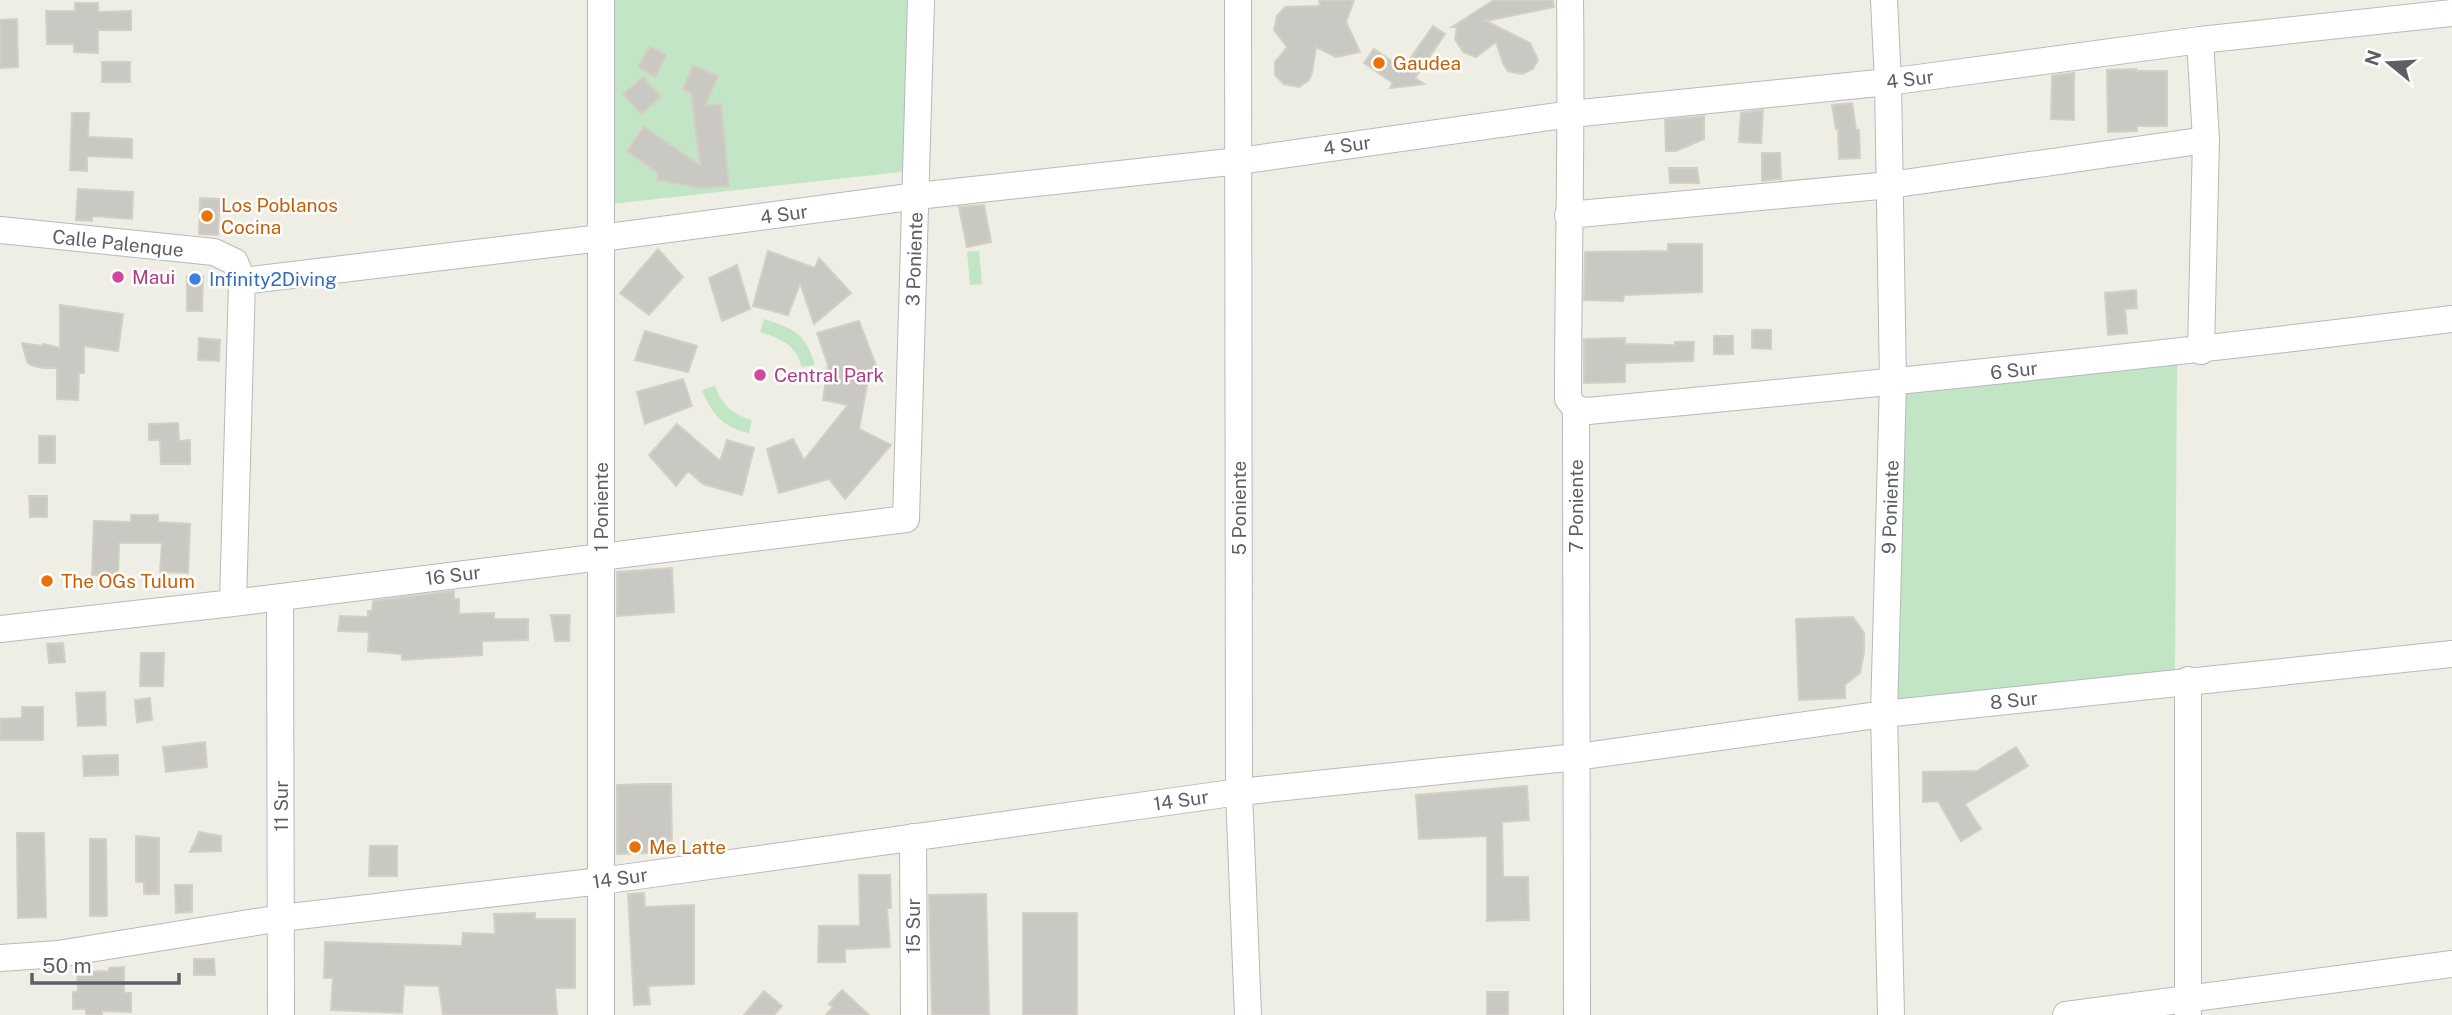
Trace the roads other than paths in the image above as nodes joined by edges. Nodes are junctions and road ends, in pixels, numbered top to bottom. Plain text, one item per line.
1 (601, 0) edge
2 (921, 0) edge
3 (1238, 0) edge
4 (1570, 0) edge
5 (1884, 0) edge
6 (2452, 13) edge
7 (2200, 40) junction
8 (1888, 82) junction
9 (1572, 114) junction
10 (2206, 140) junction
11 (1239, 161) junction
12 (1890, 185) junction
13 (917, 196) junction
14 (1568, 215) junction
15 (0, 230) edge
16 (601, 239) junction
17 (239, 271) junction
18 (2452, 319) edge
19 (2200, 351) junction
20 (1893, 383) junction
21 (1576, 410) junction
22 (905, 519) joint
23 (601, 557) junction
24 (280, 597) junction
25 (233, 603) junction
26 (0, 629) edge
27 (2452, 654) edge
28 (2188, 681) junction
29 (1884, 714) junction
30 (1577, 757) junction
31 (1239, 792) junction
32 (913, 837) junction
33 (601, 881) junction
34 (281, 918) junction
35 (0, 958) edge
36 (2452, 964) edge
37 (2187, 1007) edge
38 (282, 1015) edge
39 (601, 1015) edge
40 (914, 1015) edge
41 (1248, 1015) edge
42 (1577, 1015) edge
43 (1891, 1015) edge
44 (2066, 1015) edge

1 - 16 street, 1 Poniente
2 - 13 street, 3 Poniente
3 - 11 street, 5 Poniente
4 - 9 street, 7 Poniente
5 - 8 street, 9 Poniente
6 - 7 street, 4 Sur
7 - 8 street, 4 Sur
7 - 10 street
8 - 9 street, 4 Sur
8 - 12 street, 9 Poniente
9 - 11 street, 4 Sur
9 - 14 street, 7 Poniente
10 - 12 street
10 - 19 street
11 - 13 street, 4 Sur
11 - 31 street, 5 Poniente
12 - 14 street
12 - 20 street, 9 Poniente
13 - 16 street, 4 Sur
13 - 22 street, 3 Poniente
14 - 21 street, 7 Poniente
15 - 17 street, Calle Palenque
16 - 17 street, 4 Sur
16 - 23 street, 1 Poniente
17 - 25 street
18 - 19 street, 6 Sur
19 - 20 street, 6 Sur
20 - 21 street, 6 Sur
20 - 29 street, 9 Poniente
21 - 30 street, 7 Poniente
22 - 23 street, 16 Sur
23 - 24 street, 16 Sur
23 - 33 street, 1 Poniente
24 - 25 street, 16 Sur
24 - 34 street, 11 Sur
25 - 26 street, 16 Sur
27 - 28 street, 8 Sur
28 - 29 street, 8 Sur
28 - 37 street
29 - 30 street, 8 Sur
29 - 43 street, 9 Poniente
30 - 31 street, 14 Sur
30 - 42 street, 7 Poniente
31 - 32 street, 14 Sur
31 - 41 street, 5 Poniente
32 - 33 street, 14 Sur
32 - 40 street, 15 Sur
33 - 34 street, 14 Sur
33 - 39 street, 1 Poniente
34 - 35 street, 14 Sur
34 - 38 street, 11 Sur
36 - 37 street
37 - 44 street

